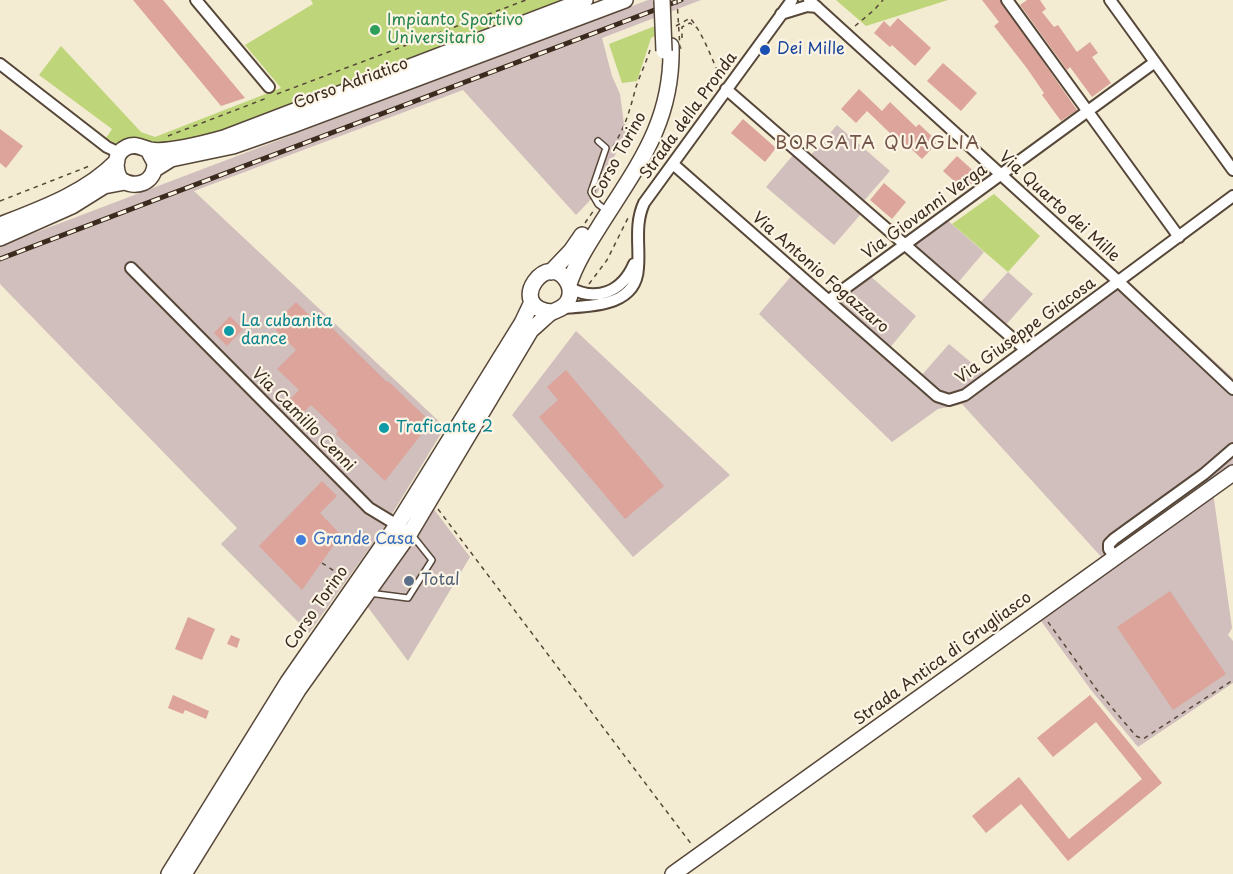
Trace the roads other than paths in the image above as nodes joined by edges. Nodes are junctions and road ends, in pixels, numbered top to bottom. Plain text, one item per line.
1 (196, 0) edge
2 (585, 0) edge
3 (625, 0) edge
4 (662, 0) edge
5 (669, 0) edge
6 (792, 0) edge
7 (1007, 0) edge
8 (1110, 0) edge
9 (813, 3) edge
10 (781, 14) junction
11 (667, 49) junction
12 (1155, 62) junction
13 (0, 64) edge
14 (437, 65) junction
15 (269, 87) dead end
16 (726, 89) junction
17 (1088, 112) junction
18 (598, 141) dead end
19 (148, 150) junction
20 (118, 157) junction
21 (673, 164) junction
22 (155, 169) junction
23 (1233, 170) edge
24 (1001, 175) junction
25 (125, 182) junction
26 (1233, 196) edge
27 (605, 209) junction
28 (0, 225) edge
29 (1179, 237) junction
30 (0, 238) edge
31 (906, 244) junction
32 (637, 259) junction
33 (131, 268) dead end
34 (551, 272) junction
35 (1119, 282) junction
36 (569, 286) junction
37 (829, 300) junction
38 (532, 302) junction
39 (557, 310) junction
40 (1026, 350) junction
41 (1233, 389) edge
42 (949, 400) joint
43 (1233, 449) edge
44 (1231, 479) edge
45 (404, 529) junction
46 (1112, 560) junction
47 (367, 592) junction
48 (169, 874) edge
49 (184, 874) edge
50 (673, 874) edge

1 - 15 street
2 - 14 street, Corso Adriatico
3 - 14 street, Corso Adriatico
4 - 11 street, Corso Torino, bridge
5 - 11 street, Corso Torino
6 - 10 street, Strada della Pronda
7 - 17 street
8 - 12 street
9 - 10 street
9 - 24 street, Via Quarto dei Mille
10 - 16 street, Strada della Pronda
11 - 27 street, Corso Torino
12 - 17 street, Via Giovanni Verga
12 - 23 street
13 - 20 street
14 - 19 street, Corso Adriatico
14 - 22 street, Corso Adriatico
16 - 21 street, Strada della Pronda
16 - 31 street
17 - 24 street, Via Giovanni Verga
17 - 29 street
18 - 27 lane
19 - 20 street, Corso Adriatico
19 - 22 street
20 - 25 street
20 - 28 street
21 - 32 street, Strada della Pronda
21 - 37 street, Via Antonio Fogazzaro
22 - 25 street, Corso Adriatico
24 - 31 street, Via Giovanni Verga
24 - 35 street, Via Quarto dei Mille
25 - 30 street, Corso Adriatico
26 - 29 street, Via Giuseppe Giacosa
27 - 34 street, Corso Torino
27 - 36 street, Corso Torino
29 - 35 street, Via Giuseppe Giacosa
31 - 37 street, Via Giovanni Verga
31 - 40 street
32 - 36 street
32 - 39 street, Strada della Pronda
33 - 45 street, Via Camillo Cenni
34 - 36 street
34 - 38 street, Corso Torino
35 - 40 street, Via Giuseppe Giacosa
35 - 41 street, Via Quarto dei Mille
36 - 39 street, Corso Torino
37 - 42 street, Via Antonio Fogazzaro
38 - 39 street
38 - 45 street, Corso Torino
39 - 45 street, Corso Torino
40 - 42 street, Via Giuseppe Giacosa
43 - 46 street
44 - 46 street, Strada Antica di Grugliasco
45 - 47 street, Corso Torino
45 - 47 lane
45 - 48 street, Corso Torino
46 - 50 street, Strada Antica di Grugliasco
47 - 49 street, Corso Torino

